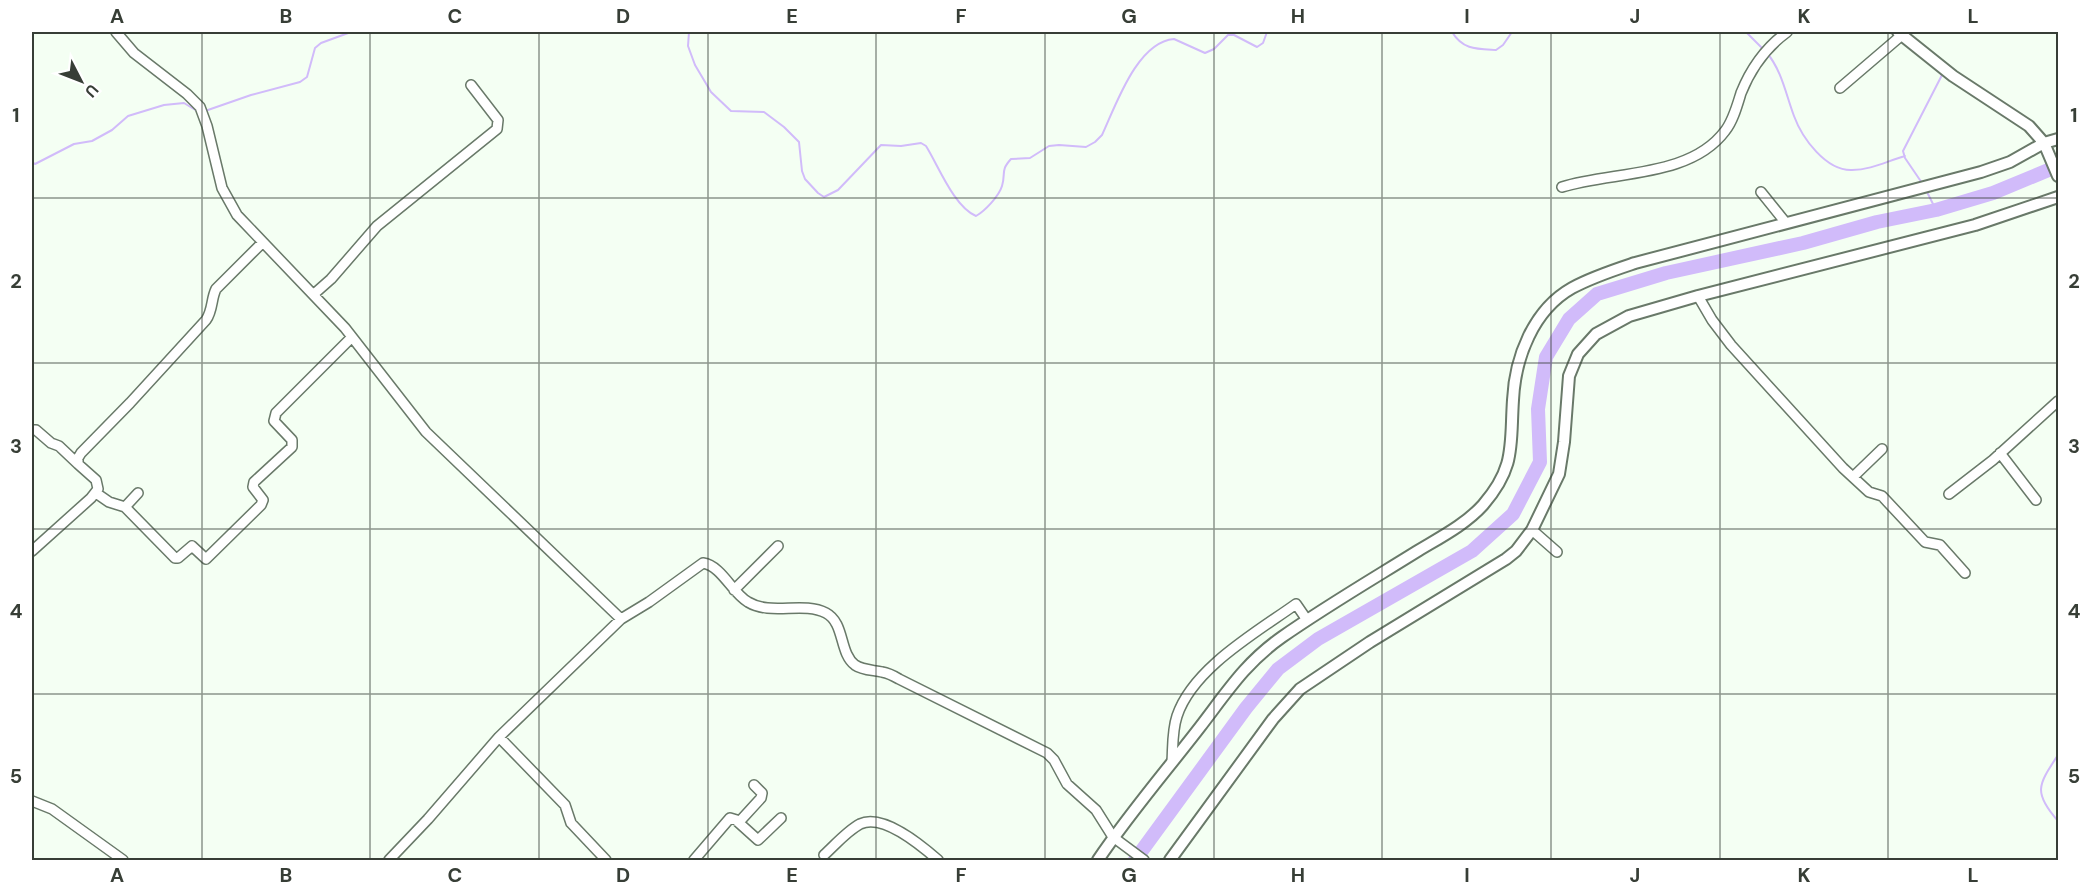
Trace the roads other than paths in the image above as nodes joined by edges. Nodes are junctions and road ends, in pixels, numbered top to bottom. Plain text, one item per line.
1 (116, 32) edge
2 (1787, 32) edge
3 (1900, 33) edge
4 (471, 85) dead end
5 (1840, 88) dead end
6 (2058, 139) edge
7 (2045, 148) junction
8 (2058, 176) edge
9 (1562, 188) dead end
10 (1761, 192) dead end
11 (2058, 197) edge
12 (1786, 223) junction
13 (262, 243) junction
14 (314, 294) junction
15 (1698, 296) junction
16 (352, 336) junction
17 (2058, 401) edge
18 (32, 430) edge
19 (1882, 449) dead end
20 (2001, 453) junction
21 (78, 464) junction
22 (1853, 477) junction
23 (138, 493) dead end
24 (96, 494) junction
25 (1948, 494) dead end
26 (2036, 500) dead end
27 (125, 507) junction
28 (1532, 530) junction
29 (778, 546) dead end
30 (32, 551) edge
31 (1557, 552) dead end
32 (1965, 573) dead end
33 (734, 590) junction
34 (621, 619) junction
35 (1307, 620) junction
36 (499, 737) junction
37 (1172, 762) junction
38 (754, 785) dead end
39 (32, 801) edge
40 (781, 818) dead end
41 (738, 822) junction
42 (1117, 840) junction
43 (824, 855) dead end
44 (123, 861) edge
45 (389, 861) edge
46 (606, 861) edge
47 (694, 861) edge
48 (938, 861) edge
49 (1098, 861) edge
50 (1144, 861) edge
51 (1170, 861) edge

1 - 13 street
2 - 9 street
3 - 5 street
3 - 7 street
4 - 14 street
6 - 7 street
7 - 8 street
7 - 12 street
10 - 12 street
11 - 15 street
12 - 35 street
13 - 14 street
13 - 21 street
14 - 16 street
15 - 22 street
15 - 28 street
16 - 27 street
16 - 34 street
17 - 20 street
18 - 21 street
19 - 22 street
20 - 25 street
20 - 26 street
21 - 24 street
22 - 32 street
23 - 27 street
24 - 27 street
24 - 30 street
28 - 31 street
28 - 51 street
29 - 33 street
33 - 34 street
33 - 42 street
34 - 36 street
35 - 37 street
35 - 37 street
36 - 45 street
36 - 46 street
37 - 42 street
38 - 41 street
39 - 44 street
40 - 41 street
41 - 47 street
42 - 49 street
42 - 50 street
43 - 48 street

